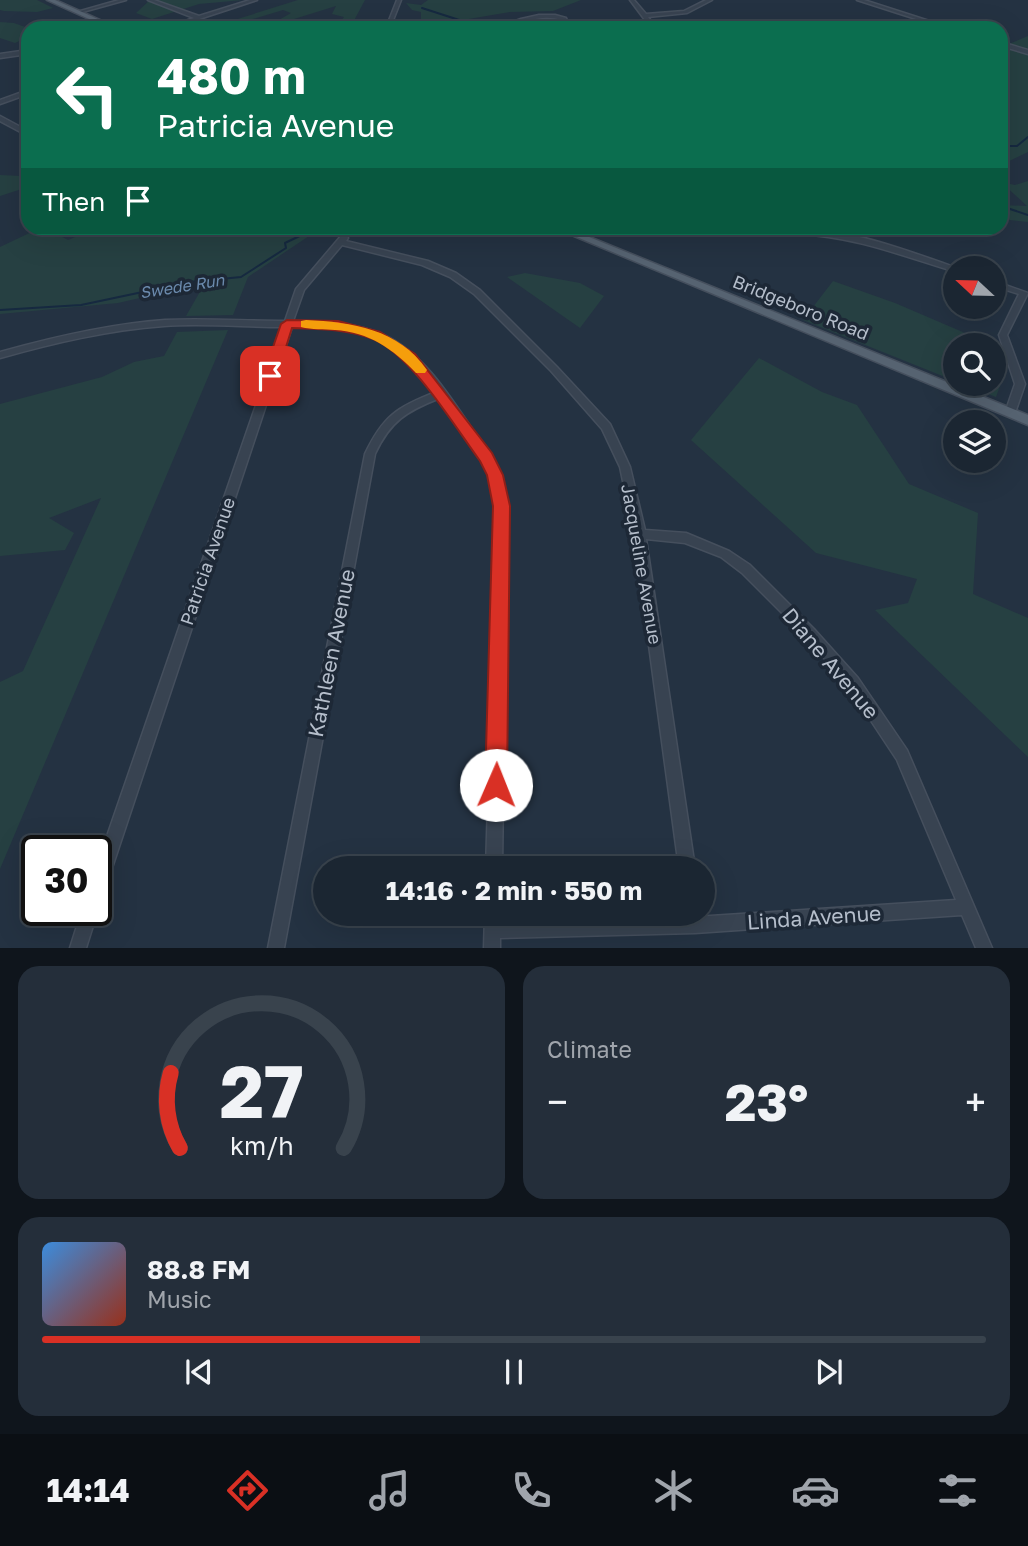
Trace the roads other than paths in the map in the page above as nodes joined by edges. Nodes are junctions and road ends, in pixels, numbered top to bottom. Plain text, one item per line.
1 (50, 0) edge
2 (124, 0) edge
3 (150, 0) edge
4 (255, 0) edge
5 (399, 0) edge
6 (632, 0) edge
7 (710, 0) edge
8 (859, 0) edge
9 (79, 12) junction
10 (645, 16) junction
11 (200, 18) junction
12 (99, 21) edge
13 (190, 21) edge
14 (391, 21) edge
15 (519, 21) edge
16 (565, 21) edge
17 (649, 21) edge
18 (926, 21) edge
19 (1008, 46) edge
20 (21, 52) edge
21 (1028, 52) edge
22 (0, 56) edge
23 (21, 94) edge
24 (0, 102) edge
25 (0, 118) edge
26 (21, 130) edge
27 (577, 235) edge
28 (826, 235) edge
29 (343, 239) joint
30 (943, 266) edge
31 (1028, 280) edge
32 (1006, 287) edge
33 (1024, 293) junction
34 (287, 324) junction
35 (0, 355) edge
36 (441, 394) junction
37 (1010, 413) junction
38 (1028, 420) edge
39 (640, 534) junction
40 (112, 844) edge
41 (494, 856) edge
42 (685, 856) edge
43 (967, 907) junction
44 (715, 918) edge
45 (85, 926) edge
46 (493, 926) edge
47 (78, 947) edge
48 (276, 947) edge
49 (492, 947) edge
50 (984, 947) edge

1 - 9 main road
2 - 9 street
3 - 11 street
4 - 11 street
5 - 14 street
6 - 10 street
7 - 10 street
8 - 18 street
9 - 12 main road
10 - 17 street
11 - 13 street
15 - 16 street
19 - 21 street
20 - 22 street
23 - 24 street
25 - 26 street
27 - 37 main road, Bridgeboro Road
28 - 30 street
29 - 34 street, Patricia Avenue
29 - 39 street, Jacqueline Avenue
31 - 33 street
32 - 33 street
33 - 37 street
34 - 35 street
34 - 36 street
34 - 40 street, Patricia Avenue
36 - 41 street
36 - 48 street, Kathleen Avenue
37 - 38 main road, Bridgeboro Road
39 - 42 street, Jacqueline Avenue
39 - 43 street, Diane Avenue
43 - 44 street, Linda Avenue
43 - 50 street, Diane Avenue
45 - 47 street
46 - 49 street

